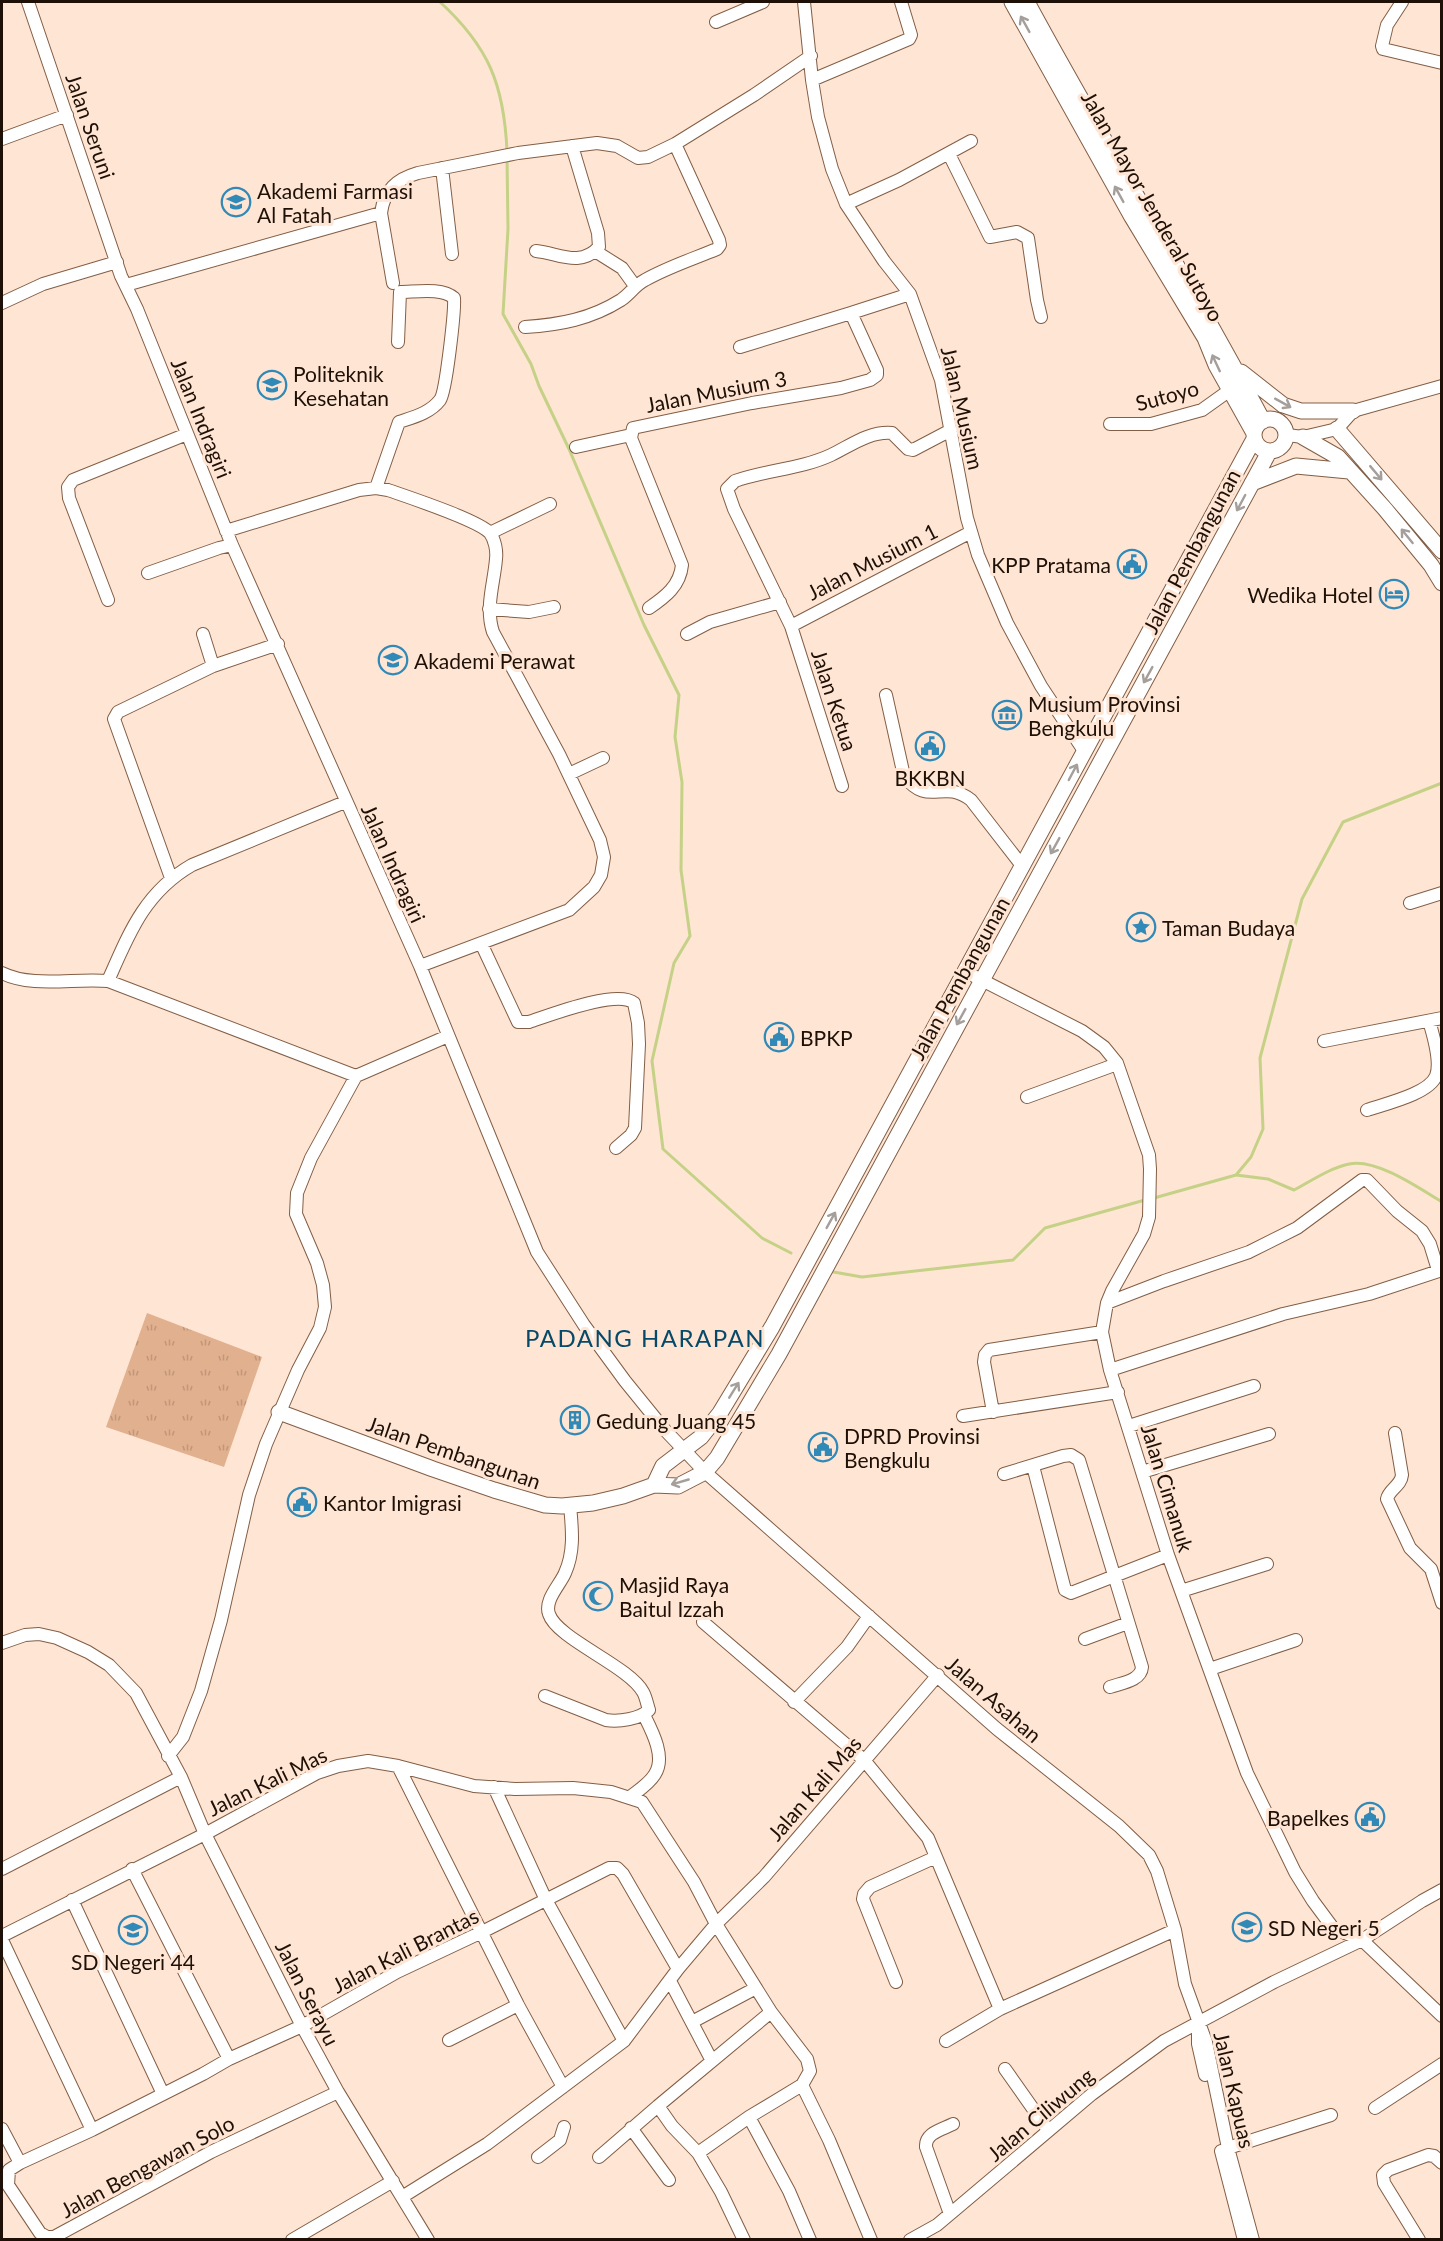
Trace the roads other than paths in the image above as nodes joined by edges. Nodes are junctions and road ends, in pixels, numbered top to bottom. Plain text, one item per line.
1 (28, 2) edge
2 (763, 2) edge
3 (804, 2) edge
4 (901, 2) edge
5 (1012, 2) edge
6 (1027, 2) edge
7 (1402, 2) edge
8 (716, 22) dead end
9 (811, 56) junction
10 (1442, 63) edge
11 (812, 80) junction
12 (67, 116) junction
13 (2, 139) edge
14 (971, 141) dead end
15 (675, 144) junction
16 (572, 146) junction
17 (949, 154) junction
18 (442, 168) junction
19 (846, 204) junction
20 (381, 213) junction
21 (595, 251) junction
22 (536, 252) dead end
23 (452, 254) dead end
24 (117, 262) junction
25 (393, 282) dead end
26 (126, 285) junction
27 (635, 286) junction
28 (910, 294) junction
29 (2, 303) edge
30 (851, 313) junction
31 (1041, 317) dead end
32 (525, 327) dead end
33 (398, 342) dead end
34 (740, 347) dead end
35 (1236, 369) junction
36 (1442, 386) edge
37 (1230, 390) junction
38 (1353, 411) junction
39 (1110, 424) dead end
40 (1337, 429) junction
41 (951, 430) junction
42 (1257, 431) junction
43 (187, 434) junction
44 (631, 435) junction
45 (1287, 435) junction
46 (1303, 437) junction
47 (576, 447) dead end
48 (1269, 452) junction
49 (1349, 471) junction
50 (1252, 483) junction
51 (376, 488) junction
52 (550, 504) dead end
53 (226, 531) junction
54 (971, 532) junction
55 (490, 533) junction
56 (232, 545) junction
57 (1442, 551) edge
58 (148, 573) dead end
59 (1442, 583) edge
60 (108, 600) dead end
61 (780, 602) junction
62 (554, 607) dead end
63 (649, 608) dead end
64 (489, 609) junction
65 (791, 626) junction
66 (202, 634) dead end
67 (687, 634) dead end
68 (278, 644) junction
69 (213, 666) junction
70 (886, 695) dead end
71 (1084, 751) junction
72 (603, 758) dead end
73 (1098, 767) junction
74 (569, 774) junction
75 (842, 786) dead end
76 (345, 802) junction
77 (1023, 867) junction
78 (171, 878) junction
79 (1442, 893) edge
80 (1410, 903) dead end
81 (481, 943) junction
82 (420, 966) junction
83 (966, 972) junction
84 (2, 973) edge
85 (981, 980) junction
86 (108, 981) junction
87 (1436, 1020) edge
88 (448, 1036) junction
89 (1324, 1041) dead end
90 (1117, 1064) junction
91 (356, 1076) junction
92 (1027, 1097) dead end
93 (1367, 1110) dead end
94 (616, 1148) dead end
95 (846, 1192) junction
96 (861, 1199) junction
97 (1440, 1270) edge
98 (1107, 1303) junction
99 (1102, 1332) junction
100 (1110, 1370) junction
101 (1254, 1386) dead end
102 (1118, 1392) junction
103 (279, 1412) junction
104 (993, 1412) junction
105 (963, 1416) dead end
106 (1129, 1426) junction
107 (1395, 1433) dead end
108 (1269, 1434) dead end
109 (684, 1451) junction
110 (1033, 1466) junction
111 (705, 1472) junction
112 (1142, 1472) junction
113 (1004, 1474) dead end
114 (654, 1485) junction
115 (570, 1505) junction
116 (1168, 1555) junction
117 (1267, 1564) dead end
118 (1114, 1578) junction
119 (1181, 1591) junction
120 (1442, 1603) edge
121 (869, 1616) junction
122 (703, 1622) dead end
123 (1128, 1623) junction
124 (1085, 1639) dead end
125 (1296, 1640) dead end
126 (2, 1643) edge
127 (1210, 1669) junction
128 (938, 1675) junction
129 (1110, 1687) dead end
130 (545, 1696) dead end
131 (794, 1701) junction
132 (644, 1715) junction
133 (168, 1756) junction
134 (864, 1760) junction
135 (398, 1766) junction
136 (181, 1778) junction
137 (494, 1787) junction
138 (630, 1797) junction
139 (205, 1834) junction
140 (936, 1857) junction
141 (2, 1869) edge
142 (132, 1869) junction
143 (1442, 1890) edge
144 (72, 1900) junction
145 (546, 1900) junction
146 (716, 1924) junction
147 (1175, 1930) junction
148 (483, 1932) junction
149 (2, 1938) edge
150 (1362, 1940) junction
151 (678, 1968) junction
152 (670, 1981) junction
153 (896, 1982) dead end
154 (756, 1988) junction
155 (518, 2005) junction
156 (1000, 2009) junction
157 (771, 2012) junction
158 (1442, 2016) edge
159 (692, 2022) junction
160 (1198, 2024) junction
161 (302, 2026) junction
162 (449, 2040) dead end
163 (624, 2041) junction
164 (946, 2041) dead end
165 (229, 2059) junction
166 (712, 2061) junction
167 (1442, 2064) edge
168 (1005, 2069) dead end
169 (802, 2085) junction
170 (562, 2087) junction
171 (338, 2092) junction
172 (163, 2094) junction
173 (658, 2106) junction
174 (1375, 2108) dead end
175 (1331, 2115) dead end
176 (749, 2117) junction
177 (952, 2124) dead end
178 (564, 2127) dead end
179 (2, 2128) edge
180 (631, 2128) junction
181 (92, 2130) junction
182 (1048, 2130) junction
183 (1228, 2148) junction
184 (698, 2153) junction
185 (538, 2157) dead end
186 (599, 2157) dead end
187 (2, 2158) edge
188 (15, 2163) junction
189 (1442, 2163) edge
190 (669, 2180) dead end
191 (393, 2181) junction
192 (402, 2197) junction
193 (950, 2214) junction
194 (292, 2240) edge
195 (428, 2240) edge
196 (744, 2240) edge
197 (810, 2240) edge
198 (871, 2240) edge
199 (910, 2240) edge
200 (1244, 2240) edge
201 (1253, 2240) edge
202 (1419, 2240) edge

1 - 12 street, Jalan Seruni
2 - 8 street
3 - 9 street, Jalan Musium
4 - 11 street
37 -> 5 main road, Jalan Mayor Jenderal Sutoyo
6 - 35 main road, Jalan Mayor Jenderal Sutoyo
7 - 10 street
9 - 11 street, Jalan Musium
9 - 15 street
11 - 19 street, Jalan Musium
12 - 13 street
12 - 24 street, Jalan Seruni
14 - 17 street
15 - 16 street
15 - 27 street
16 - 18 street
16 - 21 street
17 - 19 street
17 - 31 street
18 - 20 street
18 - 23 street
19 - 28 street, Jalan Musium
20 - 25 street
20 - 26 street
21 - 22 street
21 - 27 street
24 - 26 street, Jalan Indragiri
24 - 29 street
26 - 43 street, Jalan Indragiri
27 - 32 street
28 - 30 street
28 - 41 street, Jalan Musium
30 - 34 street
30 - 44 street, Jalan Musium 3
33 - 51 street
35 -> 38 main road
35 - 42 main road, Jalan Mayor Jenderal Sutoyo
36 - 38 street
37 - 39 street, Sutoyo
37 - 42 main road, Jalan Mayor Jenderal Sutoyo
38 - 40 street
40 - 46 street
40 -> 57 main road
41 - 54 street, Jalan Musium
41 - 61 street, Jalan Ketua
42 - 45 main road
42 - 48 main road
42 - 71 main road, Jalan Pembangunan
43 - 53 street, Jalan Indragiri
43 - 60 street
44 - 47 street
44 - 63 street, Jalan Musium 3
45 - 46 street
45 - 48 main road
46 - 49 main road
48 - 50 main road, Jalan Pembangunan
49 - 50 main road
59 -> 49 main road
50 -> 73 main road, Jalan Pembangunan
51 - 53 street
51 - 55 street
52 - 55 street
53 - 56 street, Jalan Indragiri
54 - 65 street, Jalan Musium 1
54 - 71 street, Jalan Musium
55 - 64 street
56 - 58 street
56 - 68 street, Jalan Indragiri
61 - 65 street, Jalan Ketua
61 - 67 street
62 - 64 street
64 - 74 street
65 - 75 street, Jalan Ketua
66 - 69 street
68 - 69 street
68 - 76 street, Jalan Indragiri
69 - 78 street
70 - 77 street
71 - 73 main road
77 -> 71 main road, Jalan Pembangunan
72 - 74 street
73 -> 85 main road, Jalan Pembangunan
74 - 81 street
76 - 78 street
76 - 82 street, Jalan Indragiri
77 - 83 main road, Jalan Pembangunan
78 - 86 street
79 - 80 street
81 - 82 street
81 - 94 street
82 - 88 street, Jalan Indragiri
83 - 85 street, Jalan Cimanuk
83 - 95 main road, Jalan Pembangunan
84 - 86 street
85 - 90 street, Jalan Cimanuk
85 -> 96 main road, Jalan Pembangunan
86 - 91 street
87 - 89 street
87 - 93 street
88 - 91 street
88 - 109 street, Jalan Indragiri
90 - 92 street
90 - 98 street, Jalan Cimanuk
91 - 103 street
95 - 96 main road
109 -> 95 main road, Jalan Pembangunan
96 - 111 main road, Jalan Pembangunan
97 - 98 street
97 - 100 street
98 - 99 street, Jalan Cimanuk
99 - 100 street, Jalan Cimanuk
99 - 104 street
100 - 102 street, Jalan Cimanuk
101 - 106 street
102 - 104 street
102 - 106 street, Jalan Cimanuk
103 - 115 main road, Jalan Pembangunan
103 - 133 street
104 - 105 street
106 - 112 street, Jalan Cimanuk
107 - 120 street
108 - 112 street
109 - 111 street, Jalan Asahan
109 - 114 main road, Jalan Pembangunan
110 - 113 street
110 - 118 street
110 - 118 street
111 -> 114 main road, Jalan Pembangunan
111 - 121 street, Jalan Asahan
112 - 116 street, Jalan Cimanuk
114 - 115 main road, Jalan Pembangunan
115 - 132 street
116 - 118 street
116 - 119 street, Jalan Cimanuk
117 - 119 street
118 - 123 street
119 - 127 street, Jalan Cimanuk
121 - 128 street, Jalan Asahan
121 - 131 street
122 - 131 street
123 - 124 street
123 - 129 street
125 - 127 street
126 - 133 street, Jalan Serayu
127 - 150 street, Jalan Cimanuk
128 - 134 street, Jalan Kali Mas
128 - 147 street, Jalan Asahan
130 - 132 street
131 - 134 street
132 - 138 street
133 - 136 street, Jalan Serayu
134 - 140 street
134 - 146 street, Jalan Kali Mas
135 - 137 street, Jalan Kali Mas
135 - 139 street, Jalan Kali Mas
135 - 148 street
136 - 139 street, Jalan Serayu
136 - 141 street
137 - 138 street, Jalan Kali Mas
137 - 145 street
138 - 146 street, Jalan Kali Mas
139 - 142 street, Jalan Kali Mas
139 - 161 street, Jalan Serayu
140 - 153 street
140 - 156 street
142 - 144 street, Jalan Kali Mas
142 - 165 street
143 - 150 street, Jalan Ciliwung
144 - 149 street, Jalan Kali Mas
144 - 172 street
145 - 148 street, Jalan Kali Brantas
145 - 151 street, Jalan Kali Brantas
145 - 163 street
146 - 151 street, Jalan Kali Mas
146 - 154 street
147 - 156 street
147 - 160 street, Jalan Asahan
148 - 155 street
148 - 161 street, Jalan Kali Brantas
149 - 181 street
150 - 158 street, Jalan Cimanuk
150 - 160 street, Jalan Ciliwung
151 - 152 street, Jalan Kali Mas
152 - 159 street
152 - 163 street, Jalan Kali Mas
154 - 157 street
154 - 159 street
155 - 162 street
155 - 170 street
156 - 164 street
157 - 166 street
157 - 169 street
159 - 166 street
160 - 182 street, Jalan Ciliwung
160 - 183 street, Jalan Kapuas
160 - 200 street, Jalan Kapuas
161 - 165 street, Jalan Kali Brantas
161 - 171 street, Jalan Serayu
163 - 170 street, Jalan Kali Mas
165 - 172 street, Jalan Kali Brantas
166 - 173 street
167 - 174 street
168 - 182 street
169 - 176 street
169 - 198 street
170 - 192 street, Jalan Kali Mas
171 - 188 street, Jalan Bengawan Solo
171 - 191 street, Jalan Serayu
172 - 181 street, Jalan Kali Brantas
173 - 180 street
173 - 184 street
175 - 183 street
176 - 184 street
176 - 197 street
177 - 193 street
178 - 185 street
179 - 188 street
180 - 186 street
180 - 190 street
181 - 188 street, Jalan Kali Brantas
182 - 193 street, Jalan Ciliwung
183 - 201 street, Jalan Kapuas
184 - 196 street
187 - 188 street
189 - 202 street
191 - 192 street, Jalan Serayu
191 - 194 street
192 - 195 street, Jalan Serayu
193 - 199 street, Jalan Ciliwung

